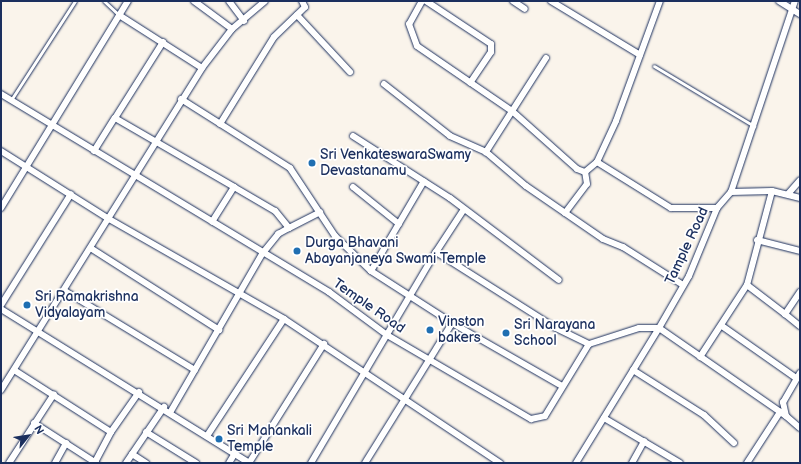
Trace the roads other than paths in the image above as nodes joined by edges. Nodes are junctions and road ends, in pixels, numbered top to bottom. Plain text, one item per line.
1 (75, 1) edge
2 (104, 1) edge
3 (128, 1) edge
4 (194, 1) edge
5 (265, 1) edge
6 (302, 1) edge
7 (422, 1) edge
8 (426, 1) edge
9 (513, 1) edge
10 (551, 1) edge
11 (660, 1) edge
12 (779, 1) edge
13 (796, 1) edge
14 (231, 2) edge
15 (526, 9) dead end
16 (793, 10) junction
17 (800, 14) edge
18 (119, 15) junction
19 (297, 16) junction
20 (244, 21) junction
21 (232, 29) junction
22 (162, 42) junction
23 (640, 56) junction
24 (546, 58) dead end
25 (654, 66) dead end
26 (202, 68) junction
27 (350, 72) dead end
28 (470, 83) junction
29 (384, 84) dead end
30 (1, 94) edge
31 (181, 99) junction
32 (11, 100) junction
33 (512, 111) junction
34 (115, 118) junction
35 (220, 124) junction
36 (754, 126) junction
37 (50, 127) junction
38 (353, 136) dead end
39 (156, 141) junction
40 (1, 151) edge
41 (94, 151) junction
42 (486, 152) junction
43 (597, 162) junction
44 (26, 167) junction
45 (585, 172) junction
46 (134, 175) junction
47 (800, 180) edge
48 (424, 181) junction
49 (234, 187) junction
50 (353, 187) dead end
51 (772, 191) junction
52 (731, 192) junction
53 (71, 194) junction
54 (788, 194) junction
55 (800, 198) edge
56 (1, 208) edge
57 (717, 208) junction
58 (464, 209) junction
59 (320, 212) junction
60 (565, 213) junction
61 (109, 220) junction
62 (212, 222) junction
63 (399, 224) junction
64 (289, 228) junction
65 (757, 240) junction
66 (92, 249) junction
67 (800, 251) edge
68 (436, 252) junction
69 (262, 254) junction
70 (371, 271) junction
71 (559, 280) dead end
72 (683, 285) junction
73 (747, 285) junction
74 (65, 291) junction
75 (800, 292) edge
76 (241, 295) junction
77 (410, 297) junction
78 (1, 305) edge
79 (1, 308) edge
80 (785, 314) junction
81 (284, 319) junction
82 (452, 323) junction
83 (722, 326) junction
84 (800, 326) edge
85 (659, 328) junction
86 (219, 330) junction
87 (38, 332) junction
88 (388, 334) junction
89 (324, 344) junction
90 (589, 344) junction
91 (700, 357) junction
92 (430, 360) junction
93 (14, 370) junction
94 (195, 370) junction
95 (633, 370) junction
96 (365, 373) junction
97 (798, 375) edge
98 (562, 386) junction
99 (1, 390) edge
100 (139, 392) junction
101 (54, 394) junction
102 (405, 401) junction
103 (164, 407) junction
104 (171, 411) junction
105 (780, 412) junction
106 (786, 416) junction
107 (604, 418) junction
108 (34, 423) junction
109 (800, 428) edge
110 (112, 432) junction
111 (146, 432) junction
112 (207, 436) junction
113 (644, 441) junction
114 (734, 443) dead end
115 (66, 444) junction
116 (235, 452) junction
117 (132, 454) junction
118 (9, 463) edge
119 (55, 463) edge
120 (95, 463) edge
121 (126, 463) edge
122 (146, 463) edge
123 (196, 463) edge
124 (228, 463) edge
125 (249, 463) edge
126 (311, 463) edge
127 (365, 463) edge
128 (500, 463) edge
129 (576, 463) edge
130 (632, 463) edge
131 (680, 463) edge
132 (746, 463) edge

1 - 32 lane
2 - 18 lane
3 - 18 street
4 - 21 street
5 - 20 street
6 - 19 street
7 - 28 street
8 - 28 street
9 - 15 street
10 - 23 street
11 - 23 street
12 - 16 street
13 - 16 street, Tample Road
14 - 20 street
16 - 17 street
16 - 36 street, Tample Road
18 - 22 street
18 - 37 street
19 - 27 street
19 - 35 street
20 - 21 street
21 - 26 street
22 - 26 street
22 - 34 street
23 - 43 street
24 - 33 street
25 - 36 lane
26 - 31 street
28 - 33 street
29 - 42 street
30 - 32 street, Temple Road
31 - 35 street
31 - 39 street
32 - 37 street, Temple Road
33 - 42 street
33 - 45 street
34 - 39 street
34 - 41 street
35 - 59 street
36 - 52 street, Tample Road
37 - 41 street, Temple Road
37 - 44 street
38 - 48 street
39 - 46 street
39 - 49 street
40 - 44 street
41 - 46 street, Temple Road
42 - 60 street
43 - 45 street
43 - 57 street
44 - 53 street
44 - 56 street
45 - 60 street
46 - 61 street
46 - 62 street, Temple Road
47 - 54 street
48 - 58 street
48 - 63 street
49 - 62 street
49 - 64 street
50 - 63 street
51 - 52 street
51 - 54 street
51 - 65 street
52 - 57 street, Tample Road
53 - 61 street
53 - 78 street
54 - 55 street
57 - 72 street, Tample Road
58 - 68 street
58 - 71 street
59 - 64 street
59 - 70 street
60 - 72 street
61 - 66 street
61 - 76 street
62 - 69 street, Temple Road
63 - 70 street
64 - 69 street
65 - 67 street
65 - 73 street
66 - 74 street
66 - 86 street
68 - 77 street
68 - 90 street
69 - 76 street
69 - 88 street, Temple Road
70 - 77 street
72 - 85 street, Tample Road
73 - 80 street
73 - 83 street
74 - 87 street
74 - 94 street
75 - 80 street
76 - 81 street
76 - 86 street
77 - 82 street
77 - 88 street
79 - 87 street
80 - 84 street
81 - 89 street
81 - 112 street
82 - 92 street
82 - 98 street
83 - 91 street
83 - 97 street
85 - 90 street
85 - 91 street
85 - 95 street, Tample Road
86 - 94 street
87 - 93 street
87 - 100 street
88 - 92 street, Temple Road
88 - 96 street
89 - 96 street
89 - 125 street
90 - 98 street, Temple Road
91 - 105 street
92 - 98 street, Temple Road
92 - 102 street
93 - 99 street
93 - 101 street
94 - 104 street
95 - 107 street, Tample Road
95 - 114 street
96 - 102 street
96 - 126 street
97 - 106 street
100 - 103 street
100 - 110 street
101 - 108 street
101 - 110 street
102 - 127 street
102 - 128 street
103 - 104 street
103 - 111 street
104 - 112 street
105 - 106 street
105 - 132 street
106 - 109 street
107 - 113 street
107 - 129 street, Tample Road
108 - 115 street
108 - 118 street
110 - 120 street
111 - 117 street
111 - 123 street
112 - 116 street
113 - 130 street
113 - 131 street
115 - 119 street
115 - 120 street
116 - 124 street
116 - 125 street
117 - 121 street
117 - 122 street

